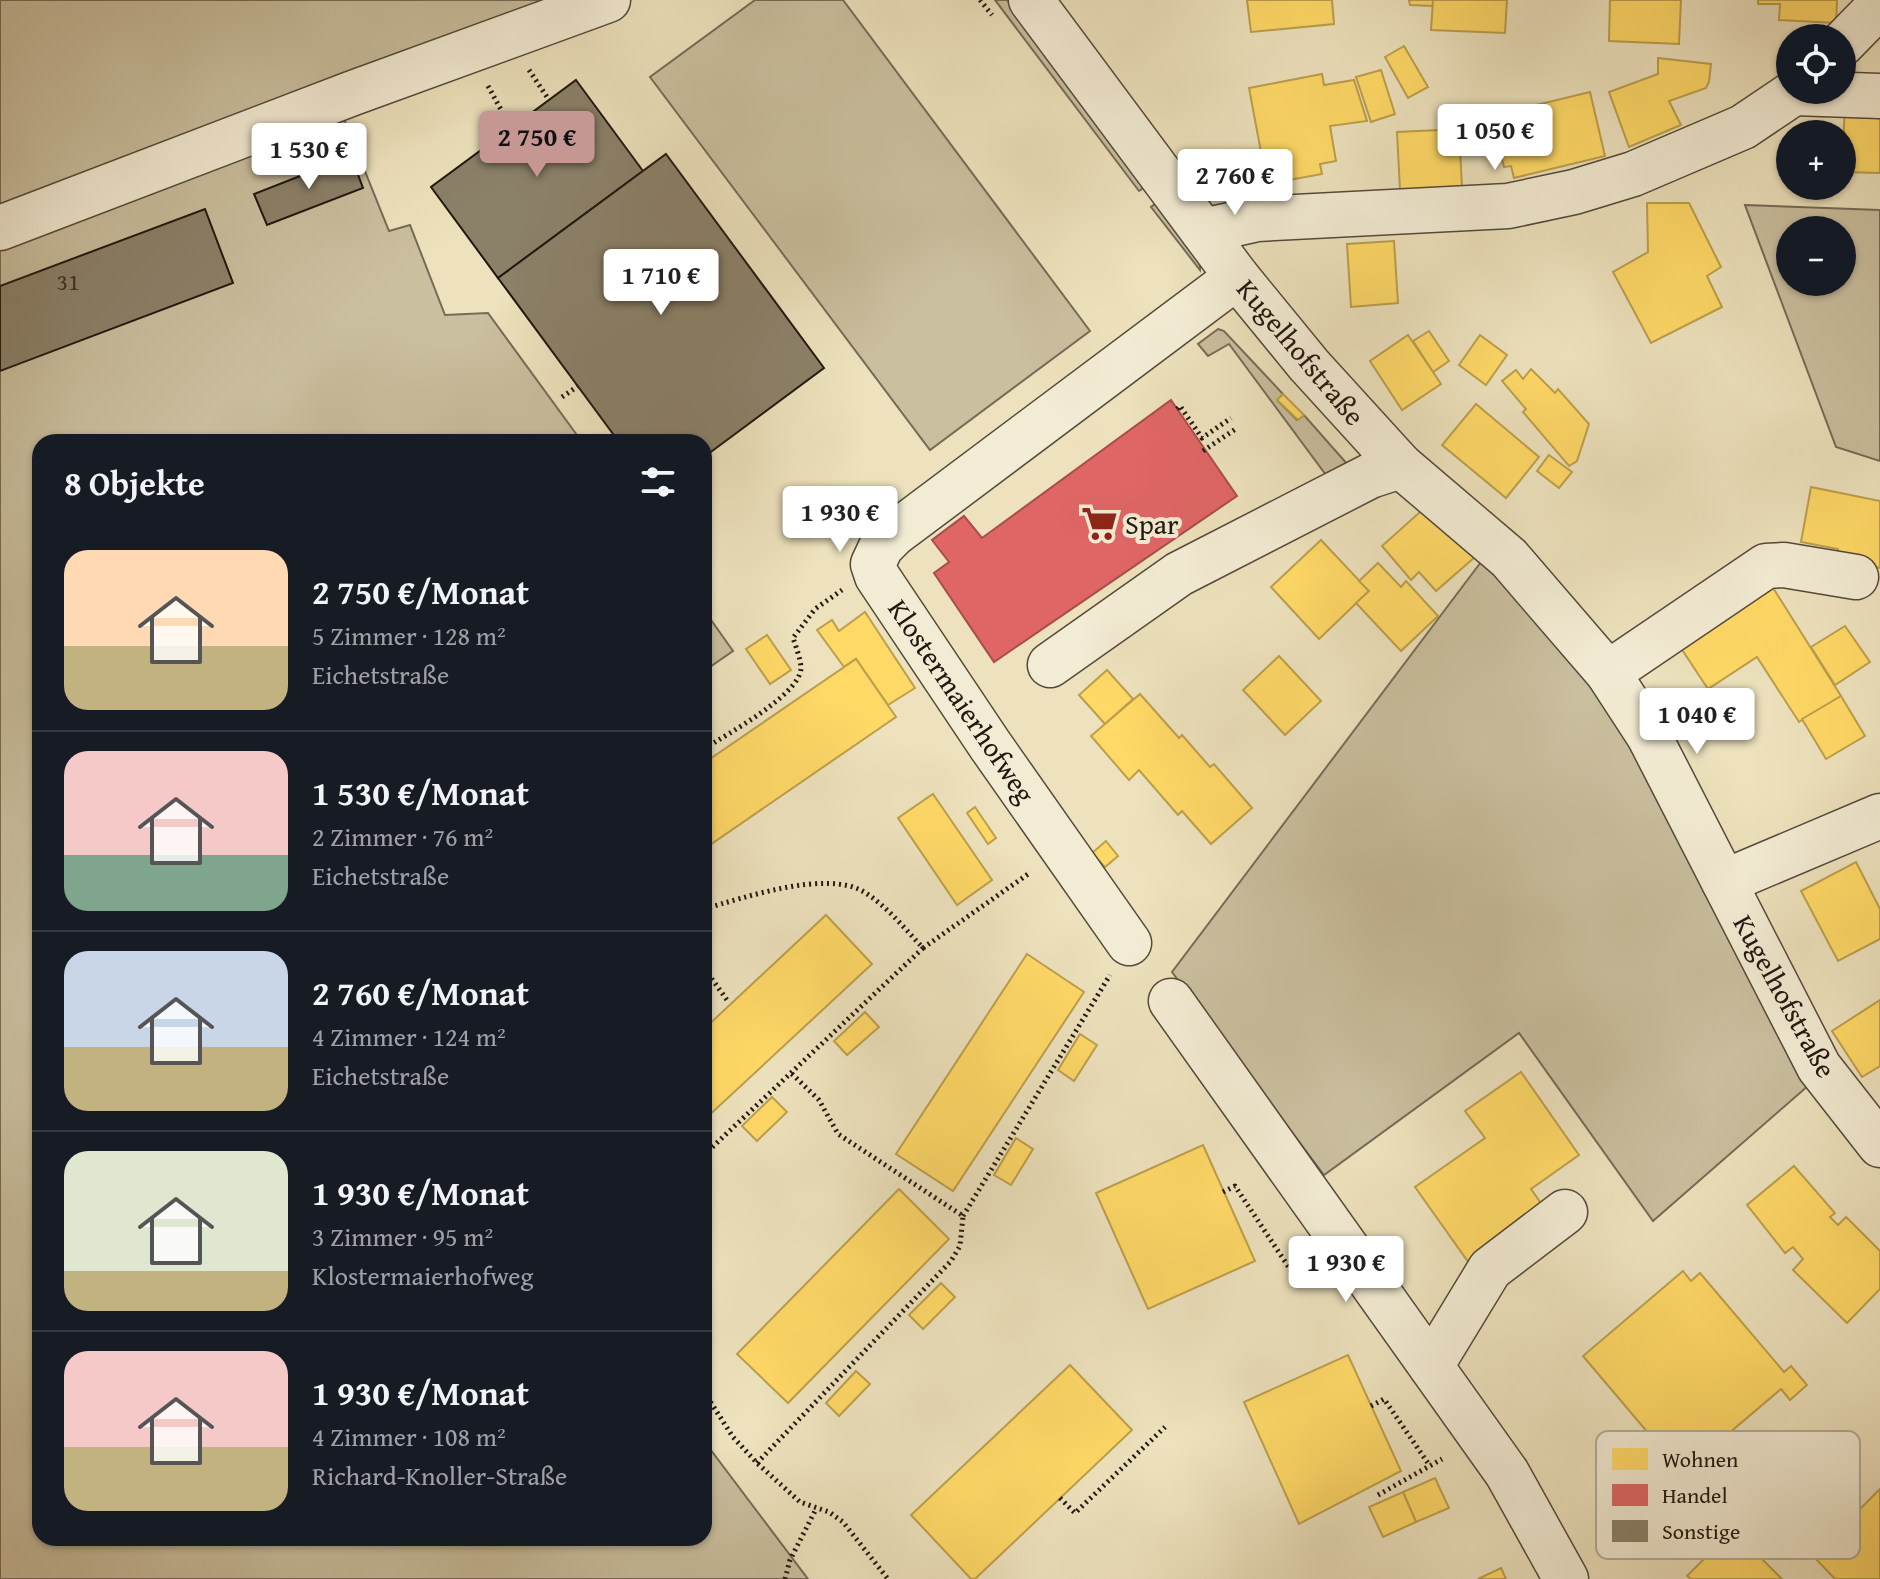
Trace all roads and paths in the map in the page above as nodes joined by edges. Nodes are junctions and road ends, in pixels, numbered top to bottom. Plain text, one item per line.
1 (608, 0) edge
2 (1031, 0) edge
3 (1880, 5) edge
4 (1856, 30) edge
5 (524, 58) dead end
6 (482, 74) dead end
7 (1856, 95) edge
8 (1880, 96) edge
9 (549, 100) dead end
10 (1778, 104) edge
11 (511, 128) dead end
12 (0, 228) edge
13 (1203, 231) junction
14 (1237, 277) junction
15 (578, 386) dead end
16 (562, 397) dead end
17 (1177, 409) dead end
18 (1231, 418) dead end
19 (1237, 428) dead end
20 (1203, 451) dead end
21 (1401, 466) junction
22 (1856, 577) dead end
23 (1050, 665) dead end
24 (1608, 673) junction
25 (1880, 816) edge
26 (1064, 848) junction
27 (1724, 882) junction
28 (712, 907) edge
29 (1129, 943) joint
30 (923, 948) junction
31 (712, 979) edge
32 (727, 1000) dead end
33 (1171, 1001) dead end
34 (791, 1073) junction
35 (1880, 1145) edge
36 (712, 1147) edge
37 (1223, 1192) dead end
38 (1565, 1212) dead end
39 (963, 1216) junction
40 (1307, 1265) dead end
41 (1431, 1366) junction
42 (712, 1404) edge
43 (1371, 1406) dead end
44 (1165, 1427) dead end
45 (1442, 1459) dead end
46 (757, 1463) junction
47 (1430, 1466) junction
48 (1378, 1495) dead end
49 (1060, 1498) dead end
50 (816, 1509) junction
51 (785, 1579) edge
52 (888, 1579) edge
53 (1566, 1579) edge

1 - 12 street
2 - 13 street, Kugelhofstraße
3 - 4 street
5 - 9 path
6 - 11 path
7 - 8 street
10 - 13 street
13 - 14 street, Kugelhofstraße
14 - 21 street, Kugelhofstraße
14 - 26 street, Klostermaierhofweg
15 - 16 path
17 - 18 path
19 - 20 path
21 - 23 street
21 - 24 street, Kugelhofstraße
22 - 24 street
24 - 27 street, Kugelhofstraße
25 - 27 street, Kugelhofstraße
26 - 29 street, Klostermaierhofweg
26 - 30 path
27 - 35 street, Kugelhofstraße
28 - 30 path
29 - 39 path
30 - 34 path
31 - 32 path
33 - 41 street
34 - 36 path
34 - 39 path
37 - 40 path
38 - 41 street
39 - 46 path
41 - 53 street
42 - 46 path
43 - 47 path
44 - 49 path
45 - 47 path
46 - 50 path
47 - 48 path
50 - 51 path
50 - 52 path

